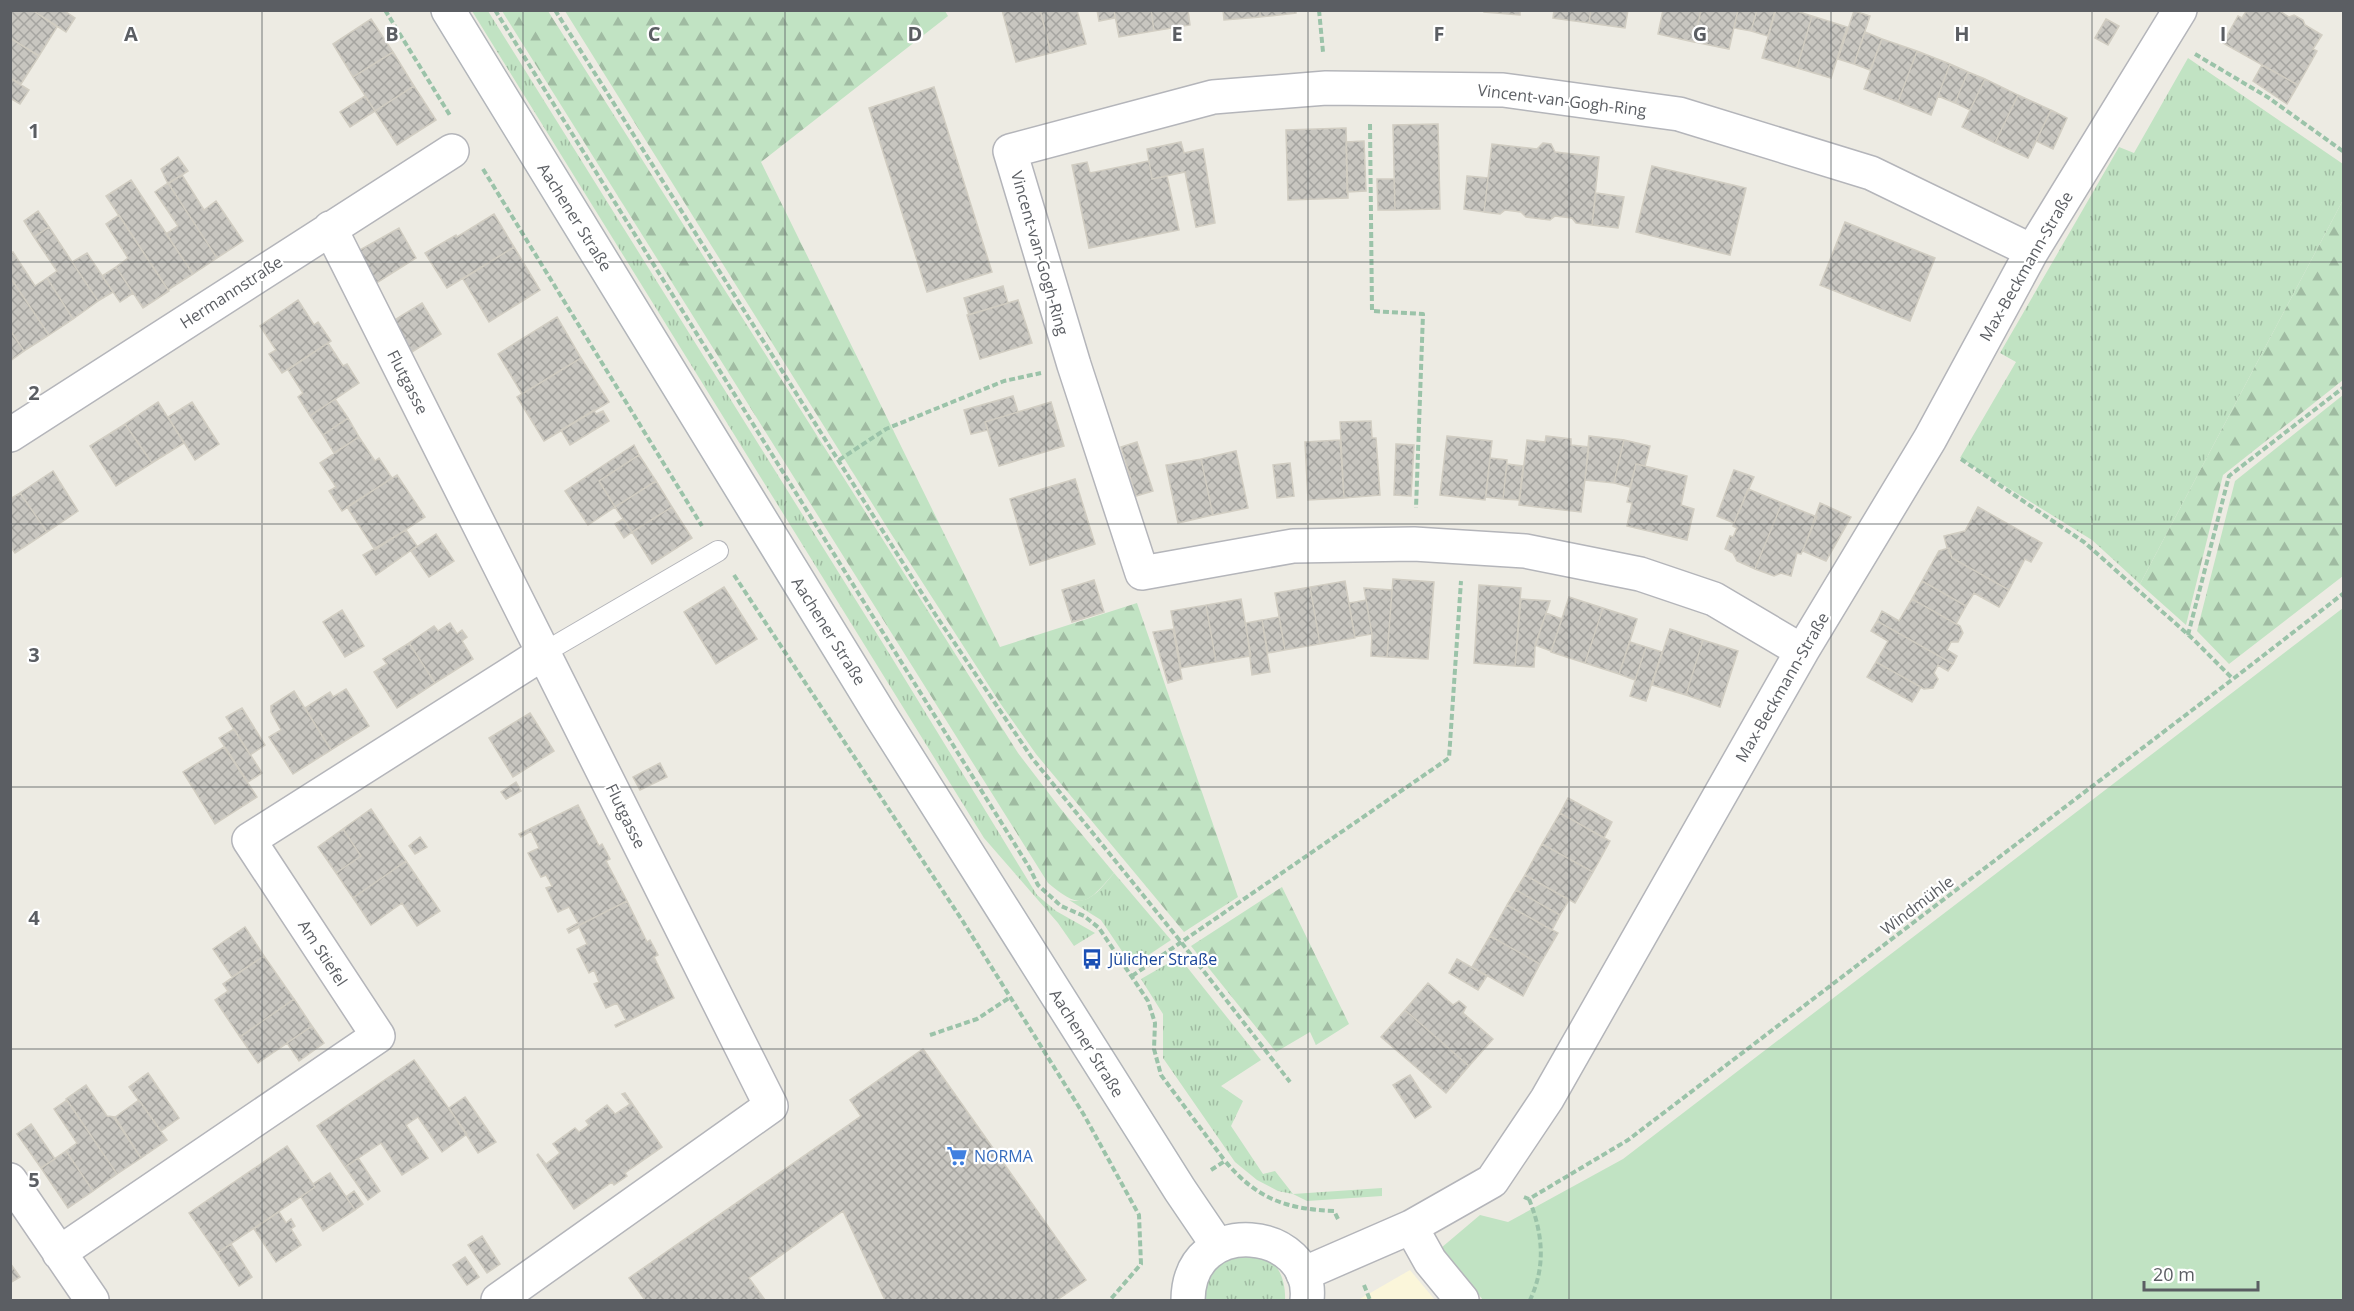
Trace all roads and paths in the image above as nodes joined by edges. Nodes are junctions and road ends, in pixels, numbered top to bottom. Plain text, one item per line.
1 (385, 10) edge
2 (448, 10) edge
3 (495, 10) edge
4 (555, 10) edge
5 (2173, 23) edge
6 (1372, 87) junction
7 (461, 144) junction
8 (2343, 152) edge
9 (330, 228) junction
10 (2032, 251) junction
11 (1074, 365) junction
12 (2343, 387) edge
13 (10, 435) edge
14 (1930, 440) junction
15 (839, 460) junction
16 (1414, 544) junction
17 (1466, 548) junction
18 (718, 551) junction
19 (2343, 593) edge
20 (2188, 635) junction
21 (1802, 651) junction
22 (545, 652) junction
23 (2233, 679) junction
24 (1181, 942) junction
25 (1132, 976) junction
26 (1010, 998) junction
27 (930, 1035) dead end
28 (1290, 1082) dead end
29 (1225, 1161) junction
30 (10, 1180) edge
31 (1492, 1181) junction
32 (1180, 1190) junction
33 (1529, 1199) junction
34 (1139, 1215) junction
35 (1411, 1227) junction
36 (1218, 1246) junction
37 (59, 1252) junction
38 (1353, 1253) junction
39 (1305, 1288) edge
40 (92, 1300) edge
41 (498, 1300) edge
42 (1110, 1300) edge
43 (1188, 1300) edge
44 (1462, 1300) edge
45 (1530, 1300) edge

1 - 7 path
2 - 32 street, Aachener Straße
3 - 25 path
4 - 15 path
5 - 8 path
5 - 10 street, Max-Beckmann-Straße
6 - 10 street, Vincent-van-Gogh-Ring
6 - 11 street, Vincent-van-Gogh-Ring
6 - 16 path
7 - 9 street, Hermannstraße
7 - 18 path
9 - 13 street, Hermannstraße
9 - 22 street, Flutgasse
10 - 14 street, Max-Beckmann-Straße
11 - 15 path
11 - 16 street, Vincent-van-Gogh-Ring
12 - 20 path
14 - 20 path
14 - 21 street, Max-Beckmann-Straße
15 - 24 path
16 - 17 street, Vincent-van-Gogh-Ring
17 - 21 street, Vincent-van-Gogh-Ring
17 - 24 path
18 - 22 lane
18 - 26 path
19 - 23 path, Windmühle
20 - 23 path
21 - 31 street, Max-Beckmann-Straße
22 - 37 street, Am Stiefel
22 - 41 street, Flutgasse
23 - 33 path, Windmühle
24 - 25 path
24 - 28 path
25 - 29 path
26 - 27 path
26 - 34 path
29 - 32 path
29 - 38 path
30 - 37 street
31 - 33 path
31 - 35 street, Max-Beckmann-Straße
32 - 34 path
32 - 36 street, Aachener Straße
33 - 45 path
34 - 42 path
35 - 38 street, Max-Beckmann-Straße
35 - 44 street
36 - 39 street
36 - 43 street
37 - 40 street
38 - 39 street, Max-Beckmann-Straße

